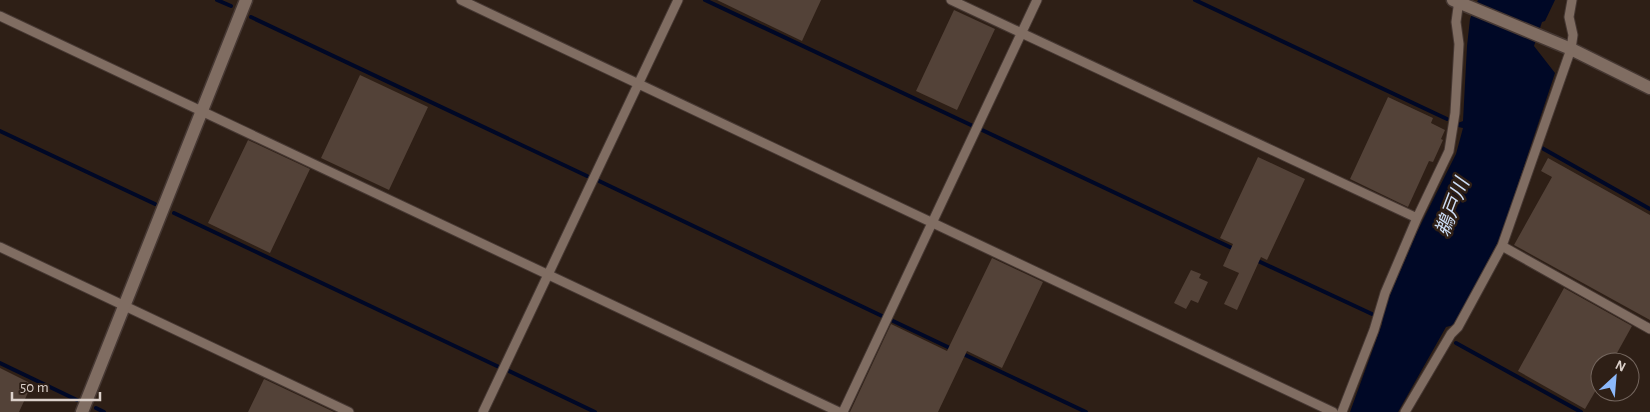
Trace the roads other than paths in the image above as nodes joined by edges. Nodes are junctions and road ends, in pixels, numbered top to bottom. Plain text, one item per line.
1 (246, 0) edge
2 (461, 0) edge
3 (678, 0) edge
4 (951, 0) edge
5 (1037, 0) edge
6 (1572, 0) edge
7 (1460, 2) edge
8 (0, 16) edge
9 (1022, 33) junction
10 (1571, 49) junction
11 (638, 84) junction
12 (1650, 88) edge
13 (202, 112) junction
14 (1417, 218) junction
15 (932, 222) junction
16 (1502, 246) junction
17 (0, 247) edge
18 (548, 274) junction
19 (124, 305) junction
20 (1650, 329) edge
21 (82, 412) edge
22 (349, 412) edge
23 (483, 412) edge
24 (841, 412) edge
25 (1333, 412) edge
26 (1342, 412) edge
27 (1405, 412) edge

1 - 13 street
2 - 11 street
3 - 11 street
4 - 9 street
5 - 9 street
6 - 10 street
7 - 10 street
7 - 14 street
8 - 13 street
9 - 14 street
9 - 15 street
10 - 12 street
10 - 16 street
11 - 15 street
11 - 18 street
13 - 18 street
13 - 19 street
14 - 26 street
15 - 24 street
15 - 25 street
16 - 20 street
16 - 27 street
17 - 19 street
18 - 23 street
18 - 24 street
19 - 21 street
19 - 22 street

